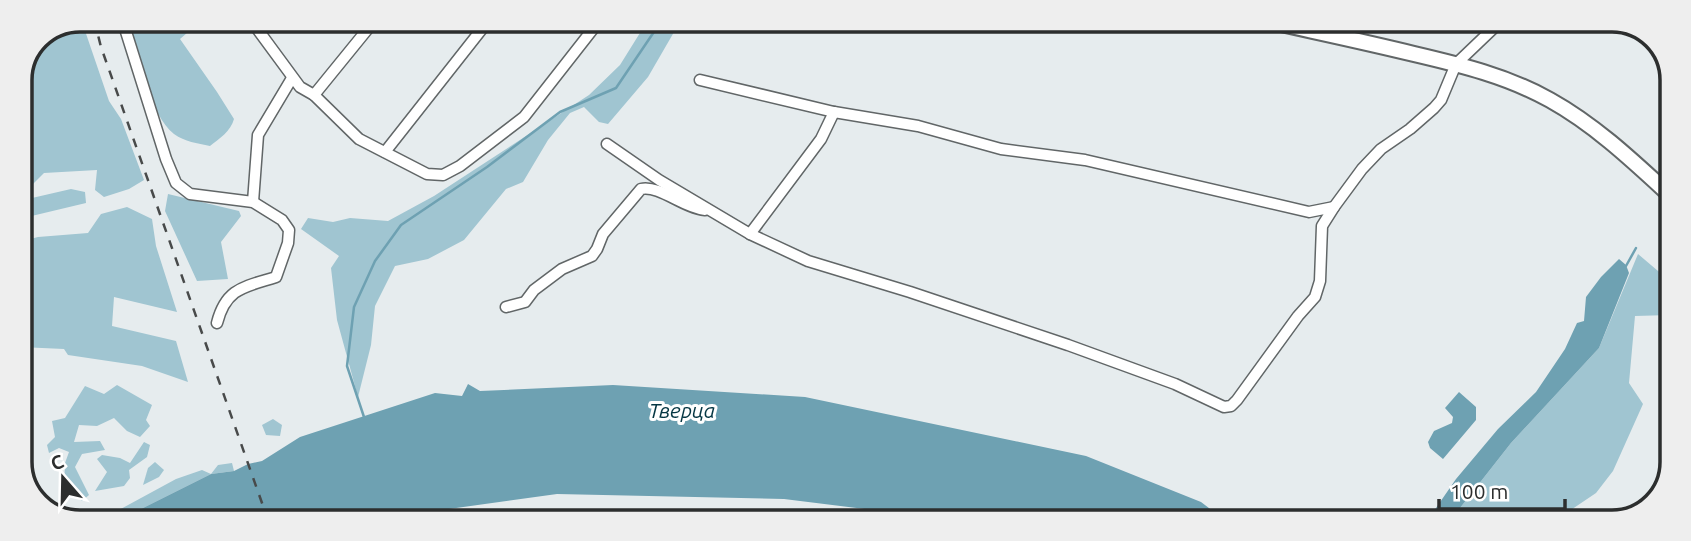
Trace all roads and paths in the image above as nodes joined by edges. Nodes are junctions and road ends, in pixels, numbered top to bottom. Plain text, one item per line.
1 (126, 32) edge
2 (261, 32) edge
3 (365, 32) edge
4 (480, 32) edge
5 (591, 32) edge
6 (1316, 32) edge
7 (1489, 32) edge
8 (1456, 64) junction
9 (292, 78) junction
10 (701, 80) dead end
11 (314, 95) junction
12 (834, 112) junction
13 (607, 144) dead end
14 (385, 152) junction
15 (1659, 186) edge
16 (253, 202) junction
17 (1334, 207) junction
18 (711, 211) junction
19 (750, 234) junction
20 (506, 307) dead end
21 (217, 323) dead end

1 - 16 street
2 - 9 street
3 - 11 street
4 - 14 street
5 - 14 street
6 - 8 main road
7 - 8 street
8 - 15 main road
8 - 17 street
9 - 11 street
9 - 16 street
10 - 12 street
11 - 14 street
12 - 17 street
12 - 19 street
13 - 18 street
16 - 21 street
17 - 19 street
18 - 19 street
18 - 20 street

